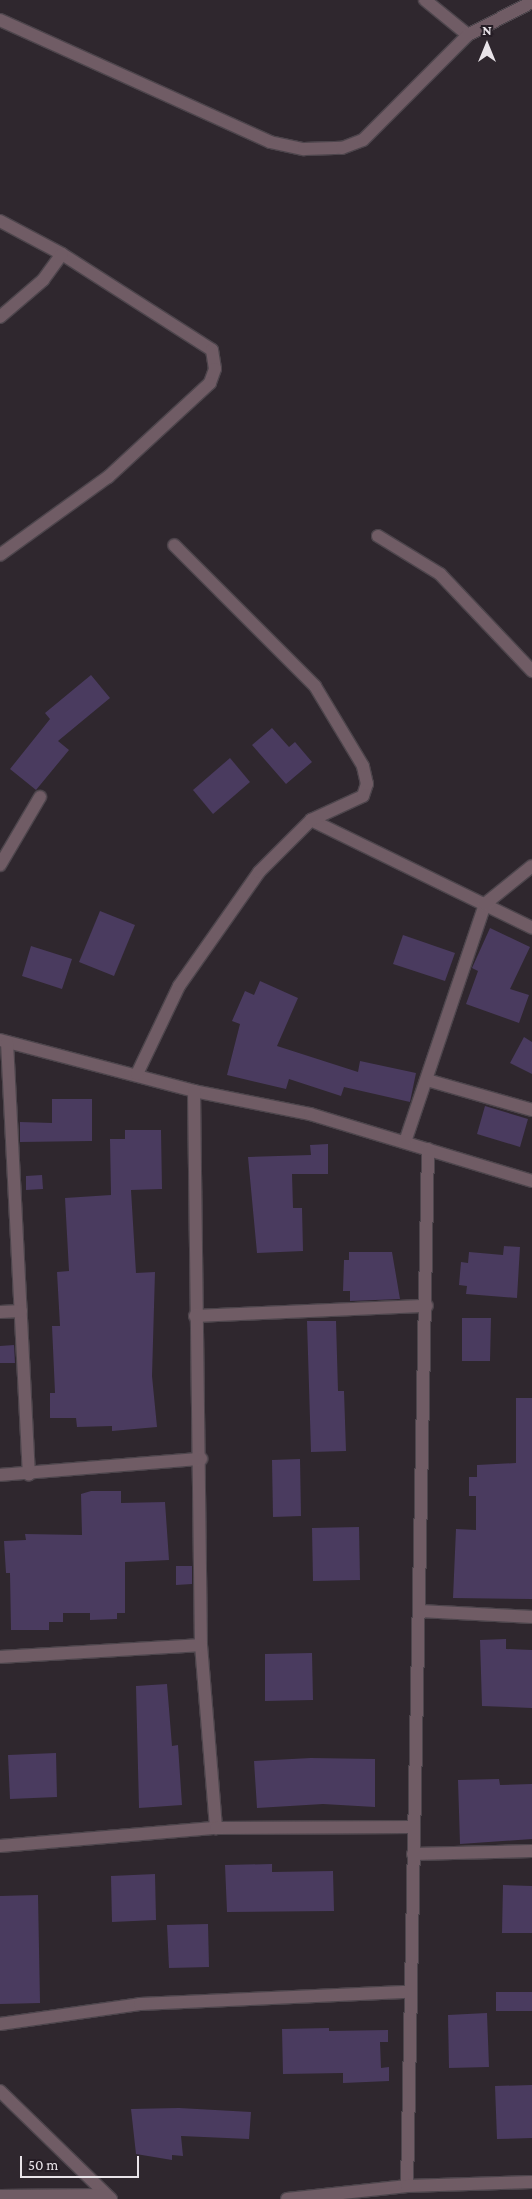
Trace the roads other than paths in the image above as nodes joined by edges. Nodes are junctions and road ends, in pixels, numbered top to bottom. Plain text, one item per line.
1 (425, 0) edge
2 (532, 2) edge
3 (0, 20) edge
4 (468, 35) junction
5 (0, 221) edge
6 (62, 254) junction
7 (0, 317) edge
8 (378, 536) dead end
9 (174, 545) dead end
10 (0, 555) edge
11 (532, 671) edge
12 (40, 796) dead end
13 (311, 820) junction
14 (0, 865) edge
15 (532, 866) edge
16 (485, 904) junction
17 (532, 928) edge
18 (3, 1041) edge
19 (137, 1074) junction
20 (427, 1080) junction
21 (194, 1091) junction
22 (532, 1110) edge
23 (405, 1142) junction
24 (428, 1149) junction
25 (532, 1181) edge
26 (427, 1306) junction
27 (21, 1311) junction
28 (0, 1312) edge
29 (195, 1316) junction
30 (201, 1459) junction
31 (29, 1474) junction
32 (0, 1476) edge
33 (421, 1611) junction
34 (532, 1617) edge
35 (201, 1645) junction
36 (0, 1656) edge
37 (412, 1827) junction
38 (216, 1828) junction
39 (0, 1846) edge
40 (532, 1851) edge
41 (413, 1854) junction
42 (409, 1992) junction
43 (0, 2024) edge
44 (0, 2091) edge
45 (532, 2182) edge
46 (407, 2186) junction
47 (0, 2196) edge
48 (108, 2197) edge
49 (288, 2199) edge

1 - 4 street
2 - 4 street
3 - 4 street
5 - 6 street
6 - 7 street
6 - 10 street
8 - 11 street
9 - 13 street
12 - 14 street
13 - 16 street
13 - 19 street
15 - 16 street
16 - 17 street
16 - 20 street
18 - 19 street
18 - 27 street
19 - 21 street
20 - 22 street
20 - 23 street
21 - 23 street
21 - 29 street
23 - 24 street
24 - 25 street
24 - 26 street
26 - 29 street
26 - 33 street
27 - 28 street
27 - 31 street
29 - 30 street
30 - 31 street
30 - 35 street
31 - 32 street
33 - 34 street
33 - 37 street
35 - 36 street
35 - 38 street
37 - 38 street
37 - 41 street
38 - 39 street
40 - 41 street
41 - 42 street
42 - 43 street
42 - 46 street
44 - 48 street
45 - 46 street
46 - 49 street
47 - 48 street

